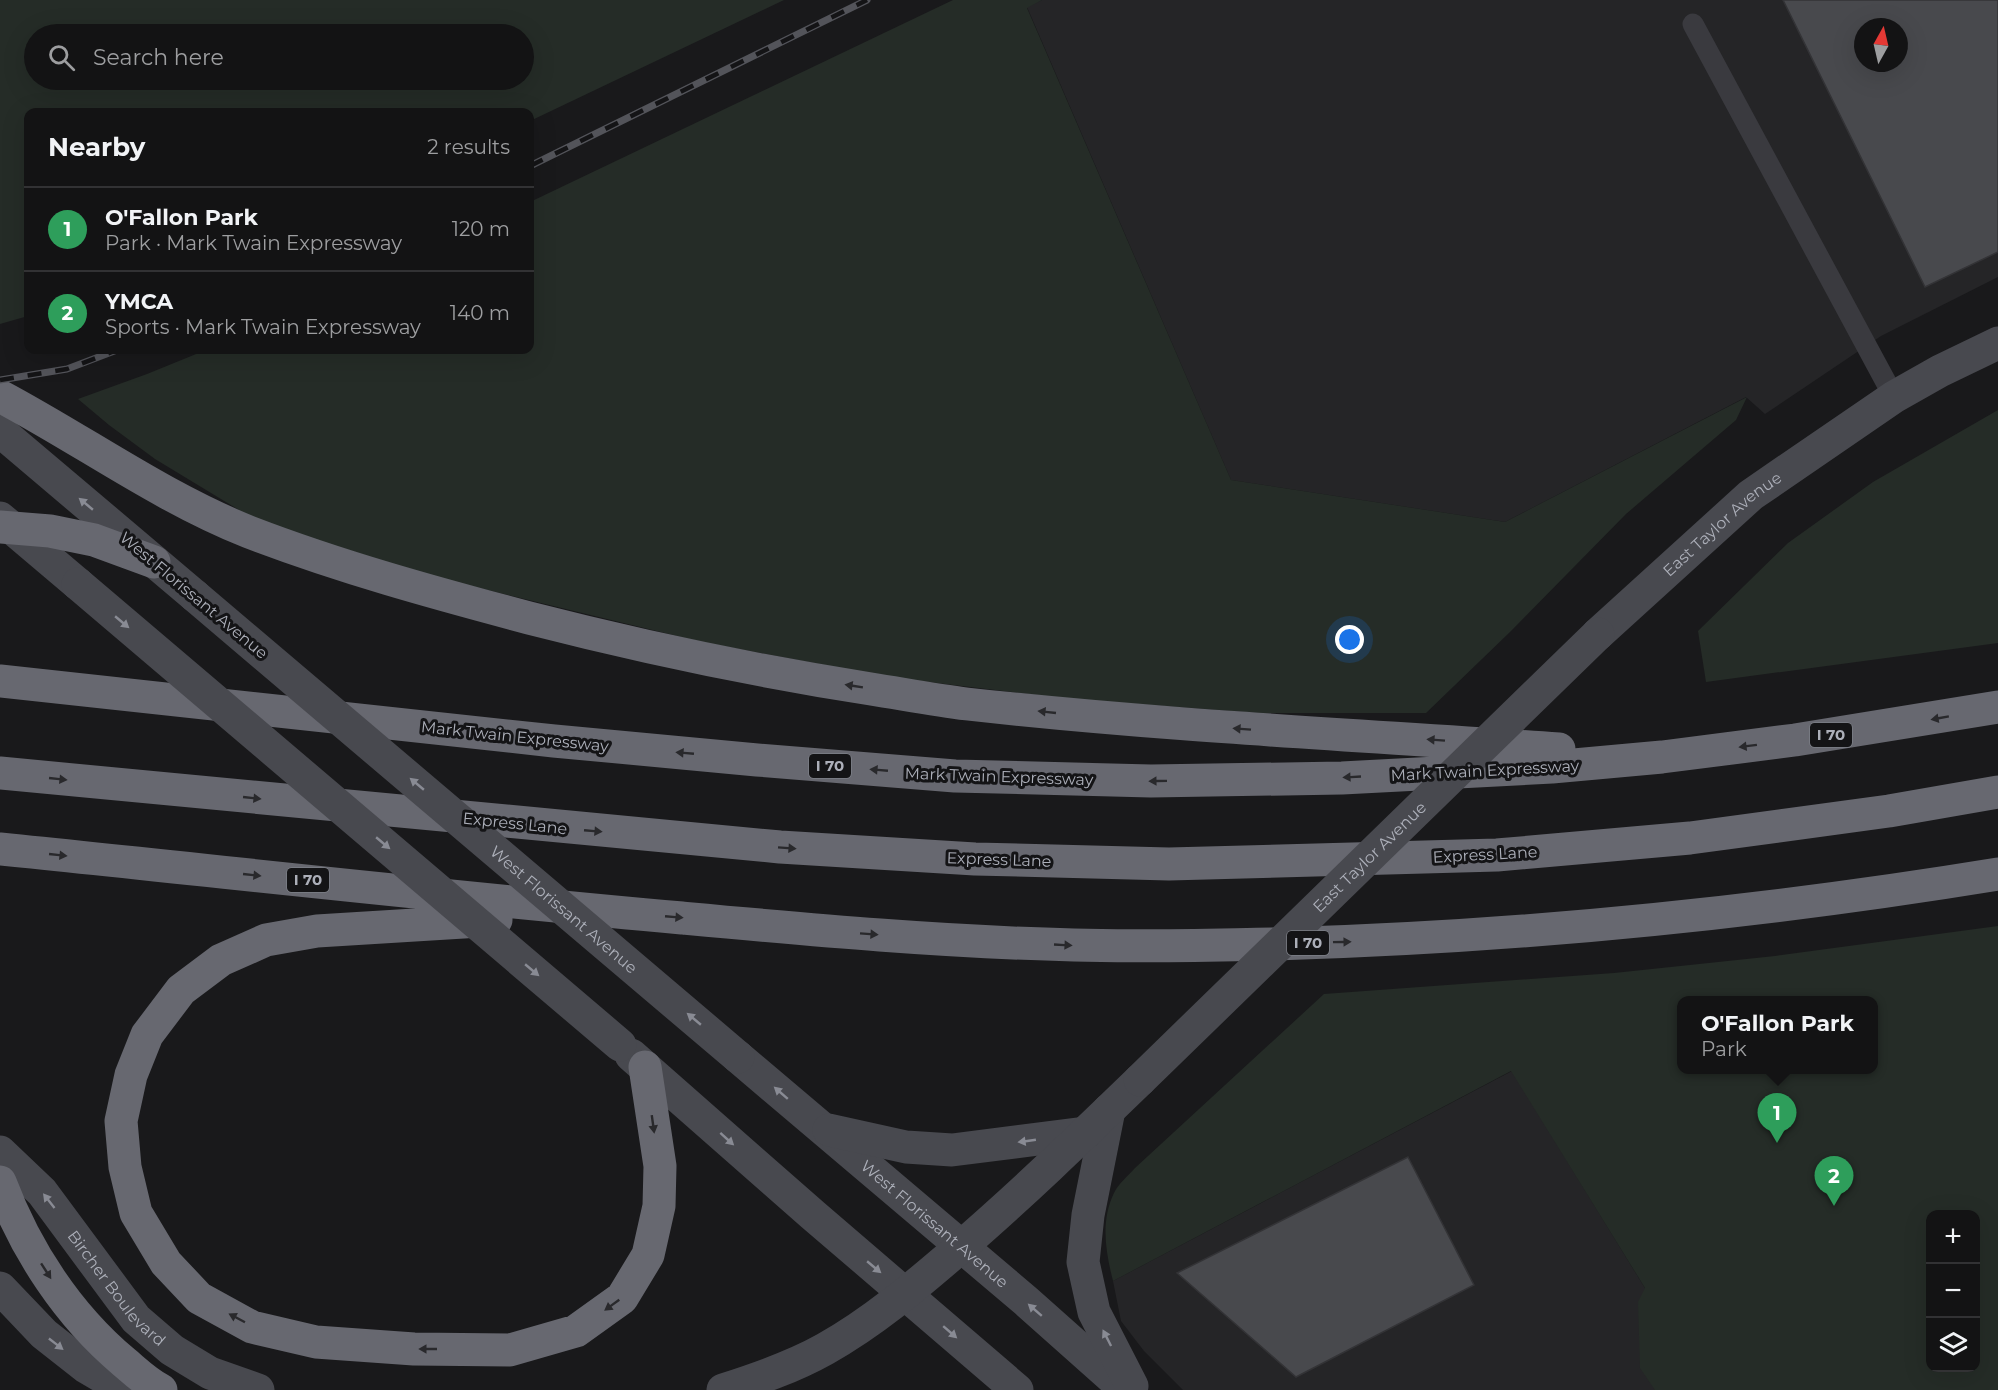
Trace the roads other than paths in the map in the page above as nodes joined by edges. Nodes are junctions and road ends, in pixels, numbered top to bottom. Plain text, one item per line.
1 (1694, 24) dead end
2 (1998, 343) edge
3 (0, 396) edge
4 (1894, 397) junction
5 (0, 431) edge
6 (4, 524) edge
7 (154, 562) junction
8 (0, 681) edge
9 (1998, 707) edge
10 (1662, 757) junction
11 (0, 773) edge
12 (1998, 792) edge
13 (0, 849) edge
14 (1998, 874) edge
15 (616, 912) junction
16 (645, 1066) junction
17 (1109, 1110) junction
18 (823, 1129) junction
19 (1085, 1133) junction
20 (0, 1152) edge
21 (0, 1182) edge
22 (961, 1247) junction
23 (0, 1288) edge
24 (906, 1294) junction
25 (125, 1390) edge
26 (161, 1390) edge
27 (258, 1390) edge
28 (723, 1390) edge
29 (1017, 1390) edge
30 (1126, 1390) edge
31 (1134, 1390) edge

1 - 4 lane
2 - 4 main road, East Taylor Avenue
10 -> 3 highway
4 - 17 main road, East Taylor Avenue, bridge
7 -> 5 main road, West Florissant Avenue
6 - 7 highway
6 -> 16 main road, bridge
18 -> 7 main road, West Florissant Avenue, bridge
10 -> 8 highway, Mark Twain Expressway / I 70
9 -> 10 highway, Mark Twain Expressway / I 70
11 -> 12 highway, Express Lane
13 -> 15 highway, I 70
15 -> 14 highway, I 70
16 -> 15 highway
16 -> 24 main road
17 - 19 main road, East Taylor Avenue
31 -> 17 main road
19 -> 18 main road
18 - 22 main road, West Florissant Avenue
19 - 22 main road, East Taylor Avenue
27 -> 20 main road, Bircher Boulevard
21 -> 26 highway
22 - 24 main road, East Taylor Avenue
30 -> 22 main road, West Florissant Avenue
23 -> 25 main road
24 - 28 main road
24 -> 29 main road

